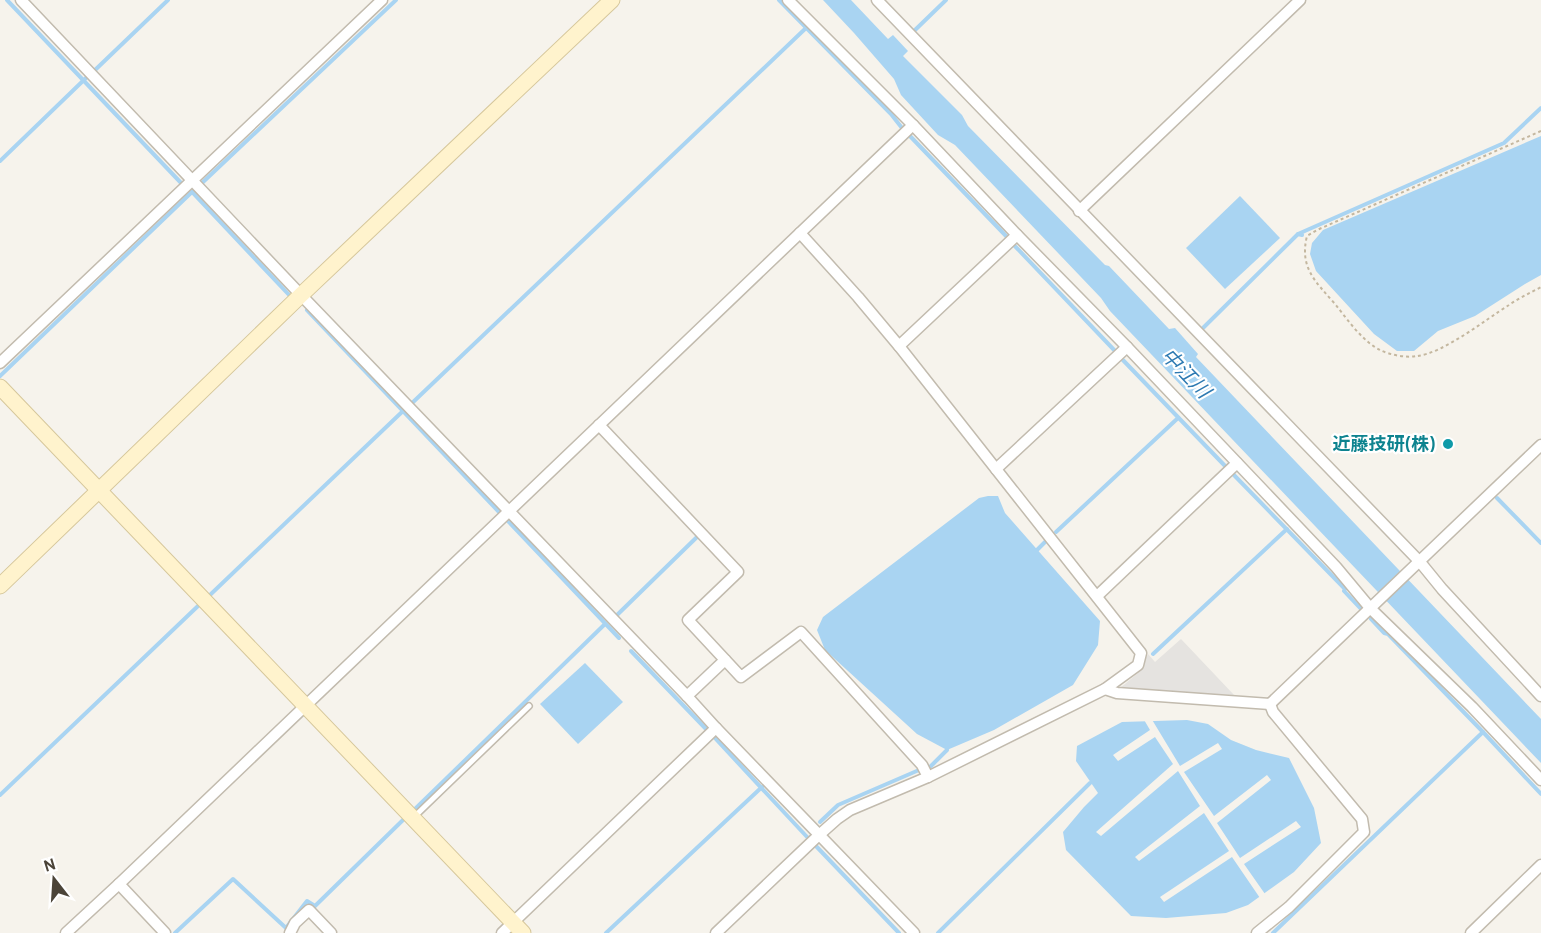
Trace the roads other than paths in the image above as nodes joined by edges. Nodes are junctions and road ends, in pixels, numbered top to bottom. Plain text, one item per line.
1 (21, 0) edge
2 (382, 0) edge
3 (612, 0) edge
4 (788, 0) edge
5 (877, 0) edge
6 (1300, 0) edge
7 (913, 124) junction
8 (193, 181) junction
9 (1079, 211) junction
10 (800, 233) junction
11 (1017, 235) junction
12 (301, 295) junction
13 (899, 346) junction
14 (1127, 347) junction
15 (0, 363) edge
16 (0, 387) edge
17 (598, 425) junction
18 (1541, 446) edge
19 (1237, 463) junction
20 (996, 469) junction
21 (100, 491) junction
22 (508, 511) junction
23 (1416, 566) junction
24 (0, 586) edge
25 (1097, 596) junction
26 (1373, 607) junction
27 (725, 660) junction
28 (1105, 689) junction
29 (687, 696) junction
30 (1541, 696) edge
31 (1270, 704) junction
32 (305, 706) junction
33 (529, 706) dead end
34 (716, 728) junction
35 (928, 777) junction
36 (1541, 780) edge
37 (412, 818) junction
38 (819, 835) junction
39 (1541, 865) edge
40 (120, 884) junction
41 (513, 929) edge
42 (66, 933) edge
43 (165, 933) edge
44 (290, 933) edge
45 (331, 933) edge
46 (716, 933) edge
47 (914, 933) edge
48 (1257, 933) edge
49 (1471, 933) edge

1 - 8 street
2 - 8 street
3 - 12 street
4 - 7 street
5 - 9 street
6 - 9 street
7 - 10 street
7 - 11 street
8 - 12 street
8 - 15 street
9 - 23 street
10 - 13 street
10 - 17 street
11 - 13 street
11 - 14 street
12 - 21 street
12 - 22 street
13 - 20 street
14 - 19 street
14 - 20 street
16 - 21 street
17 - 22 street
17 - 27 street
18 - 23 street
19 - 25 street
19 - 26 street
20 - 25 street
21 - 24 street
21 - 32 street
22 - 29 street
22 - 32 street
23 - 26 street
23 - 30 street
25 - 28 street
26 - 31 street
26 - 36 street
27 - 29 street
27 - 35 street
28 - 31 street
28 - 35 street
29 - 34 street
31 - 48 street
32 - 37 street
32 - 40 street
33 - 37 lane
34 - 38 street
34 - 41 street
35 - 38 street
37 - 41 street
38 - 46 street
38 - 47 street
39 - 49 street
40 - 42 street
40 - 43 street
44 - 45 street

